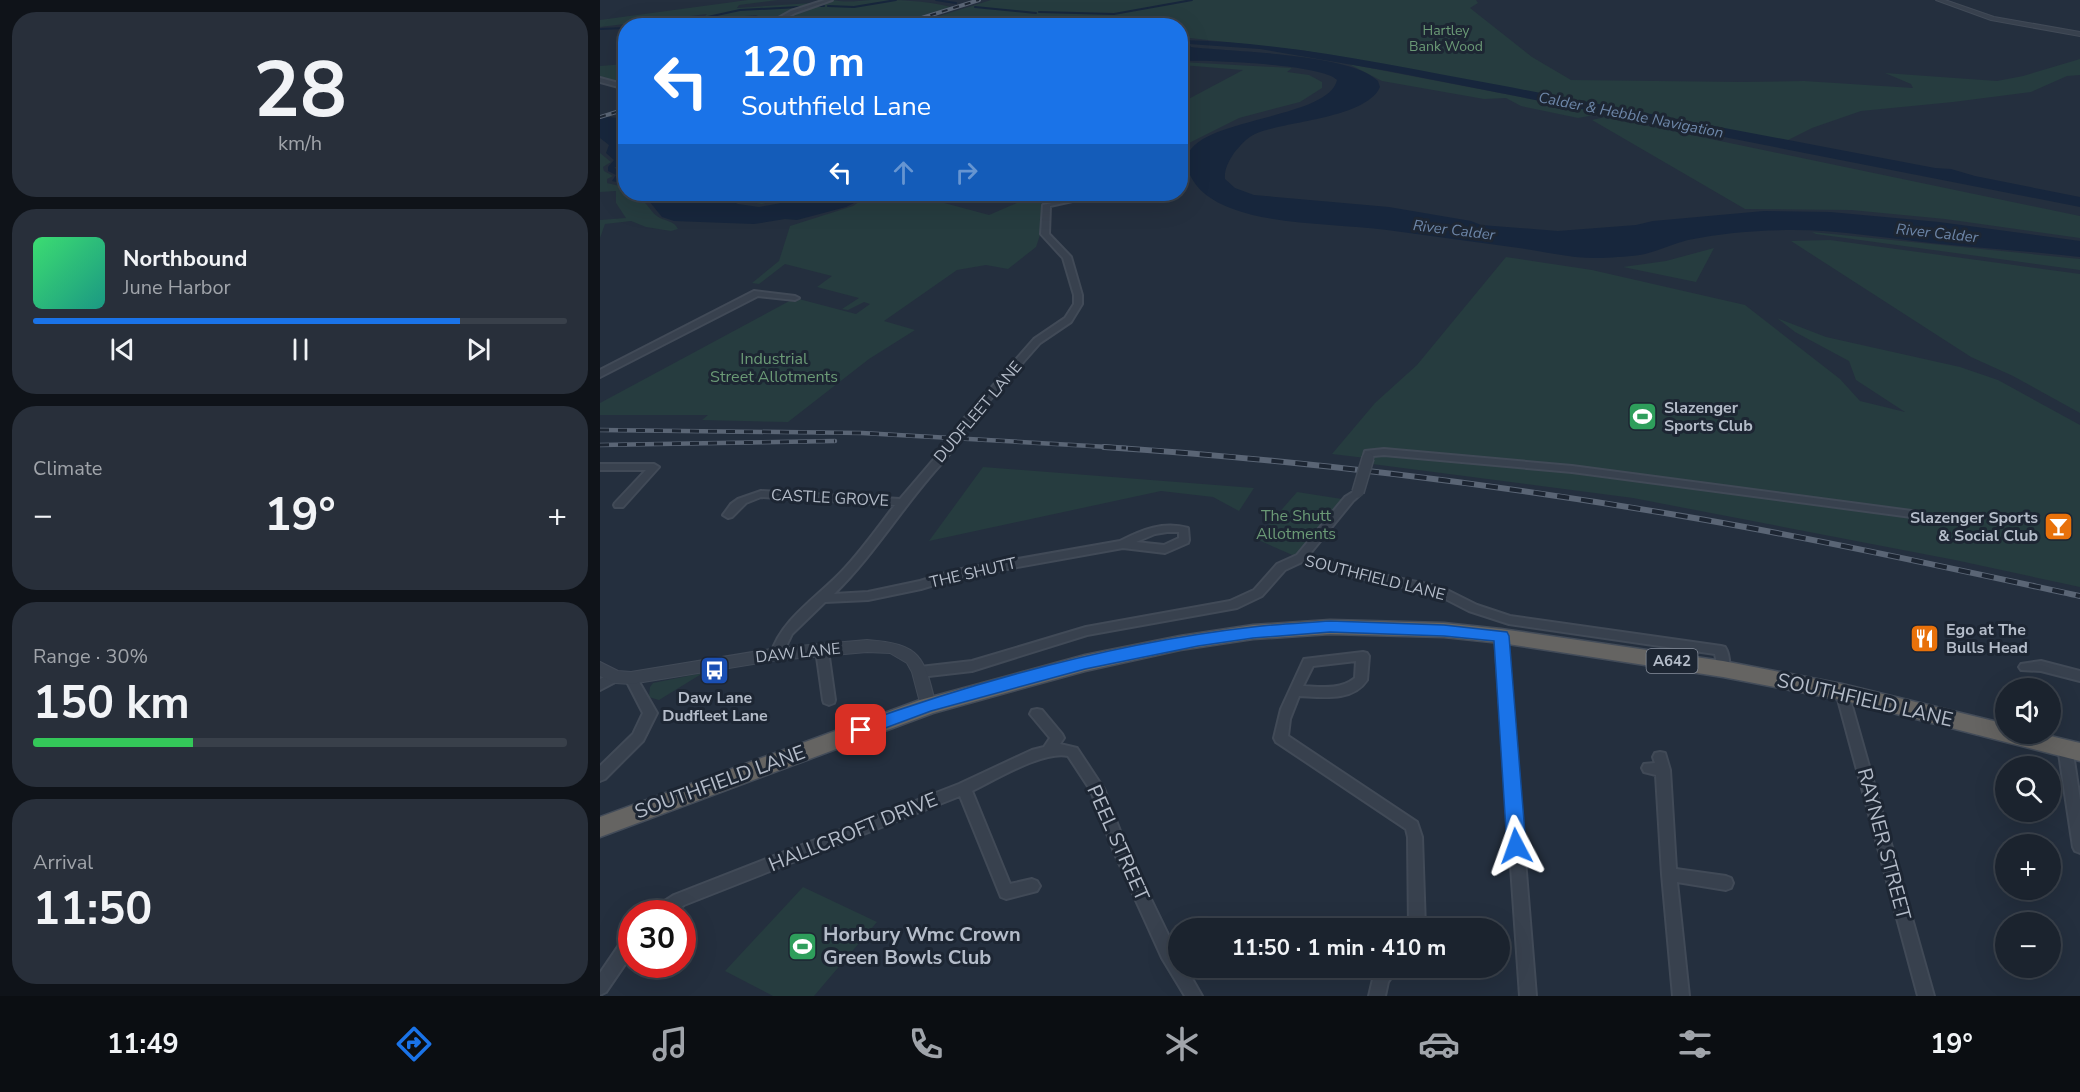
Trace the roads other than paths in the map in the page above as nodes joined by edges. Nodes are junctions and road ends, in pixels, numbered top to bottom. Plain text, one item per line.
1 (830, 0) edge
2 (1940, 0) edge
3 (781, 18) edge
4 (2080, 34) edge
5 (600, 80) edge
6 (618, 85) edge
7 (1067, 201) edge
8 (795, 298) dead end
9 (600, 374) edge
10 (600, 466) edge
11 (903, 502) junction
12 (619, 505) dead end
13 (728, 515) dead end
14 (1919, 516) dead end
15 (1123, 544) dead end
16 (1301, 558) junction
17 (823, 598) junction
18 (1501, 636) junction
19 (822, 650) junction
20 (777, 654) junction
21 (2025, 667) dead end
22 (600, 668) edge
23 (1723, 669) junction
24 (920, 672) junction
25 (615, 676) junction
26 (2080, 676) edge
27 (631, 678) junction
28 (600, 685) edge
29 (1296, 691) junction
30 (1842, 692) junction
31 (829, 700) dead end
32 (928, 706) junction
33 (1037, 714) dead end
34 (1995, 730) edge
35 (2050, 744) edge
36 (1049, 750) junction
37 (2073, 750) edge
38 (1658, 765) dead end
39 (600, 775) edge
40 (964, 788) junction
41 (600, 827) edge
42 (2080, 847) edge
43 (1669, 874) junction
44 (1726, 883) dead end
45 (1032, 886) dead end
46 (679, 900) edge
47 (1417, 918) edge
48 (618, 961) edge
49 (1382, 978) edge
50 (600, 987) edge
51 (1194, 996) edge
52 (1377, 996) edge
53 (1528, 996) edge
54 (1681, 996) edge
55 (1926, 996) edge

1 - 3 street
2 - 4 street
5 - 6 street
7 - 11 street, DUDFLEET LANE, bridge
8 - 9 street
10 - 12 street
11 - 13 street, CASTLE GROVE
11 - 17 street, DUDFLEET LANE
14 - 16 street, bridge
15 - 17 street, THE SHUTT
16 - 23 street, SOUTHFIELD LANE
16 - 24 street, SOUTHFIELD LANE
17 - 20 street, DUDFLEET LANE
18 - 23 highway, SOUTHFIELD LANE / A642
18 - 32 highway, SOUTHFIELD LANE / A642
18 - 53 street
19 - 20 street, DAW LANE
19 - 24 street, DAW LANE
19 - 31 street
20 - 27 street, DAW LANE
21 - 26 street
22 - 25 street, DAW LANE
23 - 30 highway, SOUTHFIELD LANE / A642
24 - 32 street
25 - 27 street, DAW LANE
25 - 28 street
27 - 39 street
29 - 29 street
29 - 47 street
30 - 34 highway, SOUTHFIELD LANE / A642
30 - 55 street, RAYNER STREET
32 - 41 highway, SOUTHFIELD LANE / A642
33 - 36 street
35 - 37 highway, SOUTHFIELD LANE / A642
36 - 40 street, HALLCROFT DRIVE
36 - 51 street, PEEL STREET
37 - 42 street
38 - 43 street
40 - 45 street
40 - 46 street, HALLCROFT DRIVE
43 - 44 street
43 - 54 street
48 - 50 street
49 - 52 street

